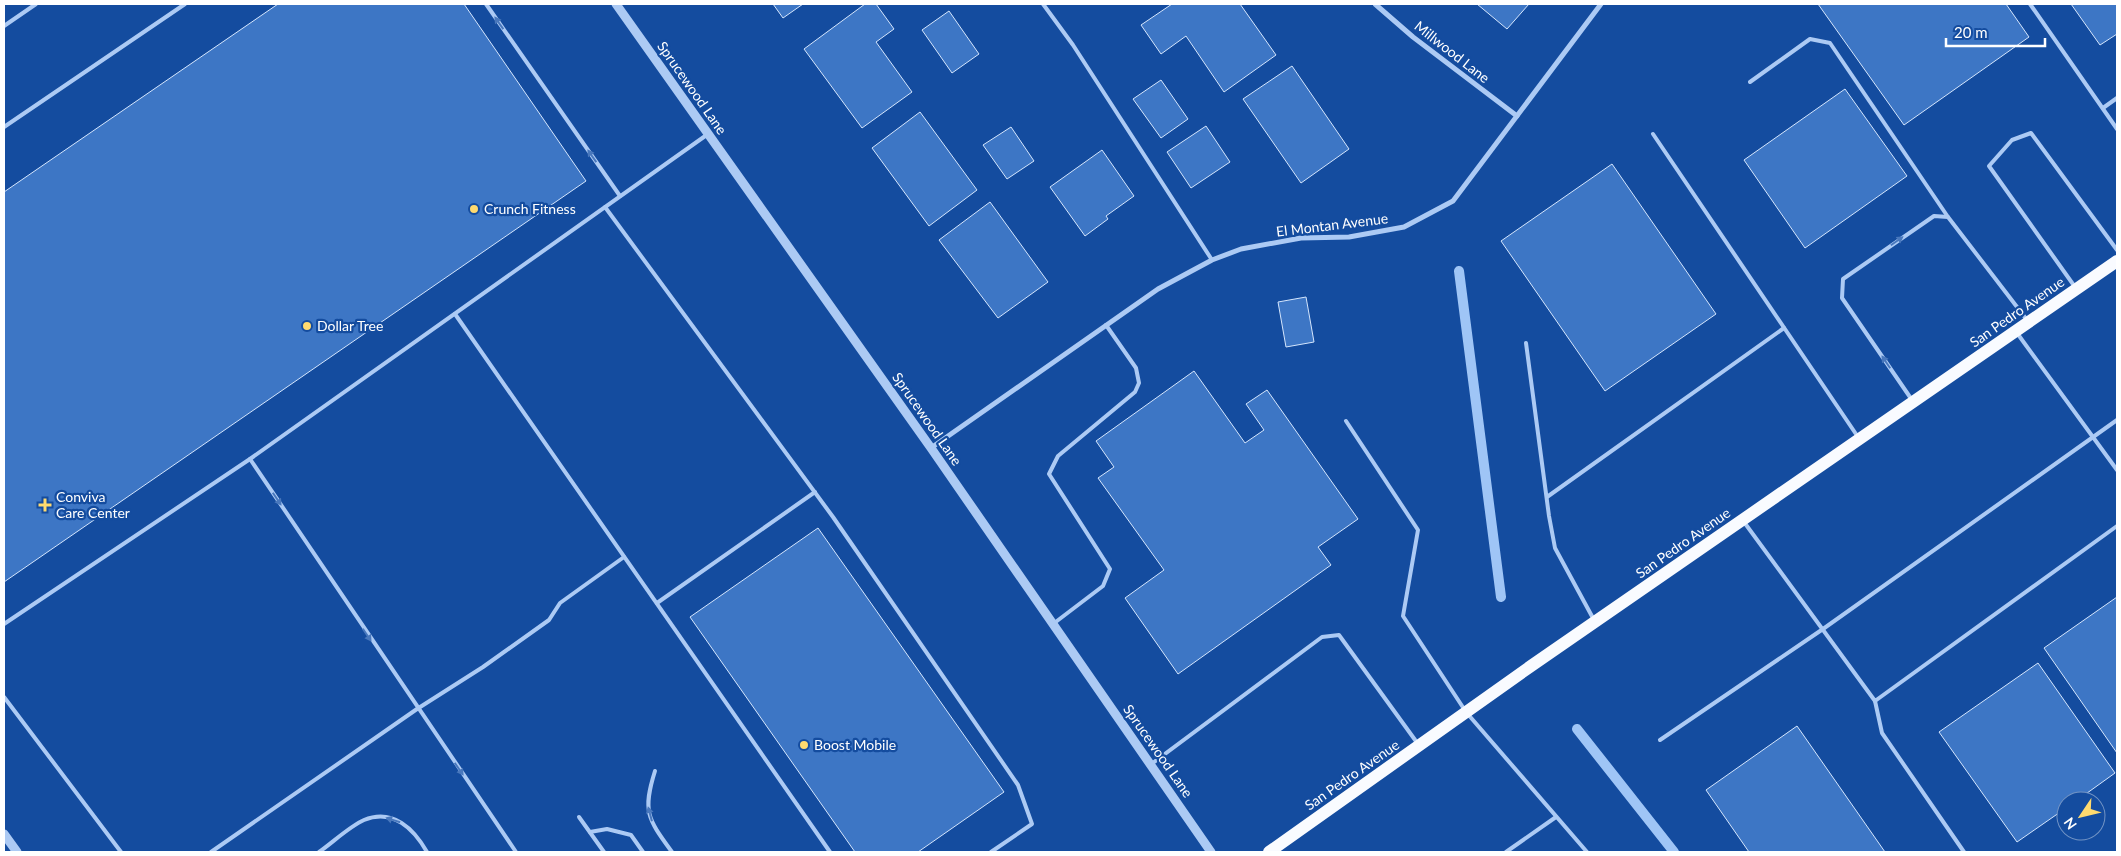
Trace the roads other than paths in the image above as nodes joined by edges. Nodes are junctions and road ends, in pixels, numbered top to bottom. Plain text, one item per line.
1 (36, 4) edge
2 (185, 4) edge
3 (486, 4) edge
4 (616, 4) edge
5 (1043, 4) edge
6 (1375, 4) edge
7 (1601, 4) edge
8 (2030, 4) edge
9 (4, 26) edge
10 (1750, 82) dead end
11 (2117, 98) edge
12 (2103, 108) junction
13 (1517, 116) junction
14 (4, 127) edge
15 (2117, 130) edge
16 (708, 134) junction
17 (1653, 134) dead end
18 (620, 196) junction
19 (605, 207) junction
20 (1948, 217) junction
21 (2117, 250) edge
22 (1212, 260) junction
23 (2117, 261) edge
24 (2076, 290) junction
25 (454, 314) junction
26 (2029, 322) junction
27 (1106, 325) junction
28 (1784, 328) junction
29 (2016, 331) junction
30 (1526, 343) dead end
31 (1913, 402) junction
32 (2117, 420) edge
33 (1346, 421) dead end
34 (2093, 436) junction
35 (1859, 439) junction
36 (931, 448) junction
37 (250, 459) junction
38 (2117, 470) edge
39 (815, 492) junction
40 (1547, 497) junction
41 (1743, 520) junction
42 (2117, 526) edge
43 (624, 558) junction
44 (656, 603) junction
45 (1595, 622) junction
46 (4, 624) edge
47 (1053, 624) junction
48 (1823, 629) junction
49 (4, 697) edge
50 (1876, 701) junction
51 (417, 709) junction
52 (1466, 712) junction
53 (1660, 740) dead end
54 (1419, 746) junction
55 (1150, 765) junction
56 (655, 771) dead end
57 (579, 817) dead end
58 (1556, 817) junction
59 (590, 832) junction
60 (4, 834) edge
61 (17, 852) edge
62 (121, 852) edge
63 (211, 852) edge
64 (319, 852) edge
65 (427, 852) edge
66 (516, 852) edge
67 (604, 852) edge
68 (643, 852) edge
69 (672, 852) edge
70 (830, 852) edge
71 (991, 852) edge
72 (1211, 852) edge
73 (1269, 852) edge
74 (1506, 852) edge
75 (1587, 852) edge
76 (1964, 852) edge

1 - 9 lane
2 - 14 lane
18 -> 3 lane
4 - 16 street, Sprucewood Lane
5 - 22 lane
6 - 13 street, Millwood Lane
7 - 13 street, El Montan Avenue
8 - 12 lane
10 - 20 lane
11 - 12 lane
12 - 15 lane
13 - 22 street, El Montan Avenue
16 - 18 lane
16 - 36 street, Sprucewood Lane
17 - 28 lane
18 - 19 lane
19 - 25 lane
19 - 39 lane
20 - 26 lane
31 -> 20 lane
21 - 24 lane
22 - 27 street, El Montan Avenue
23 - 24 main road, San Pedro Avenue
24 - 26 main road, San Pedro Avenue
25 - 37 lane
25 - 43 lane
26 - 29 main road, San Pedro Avenue
27 - 36 street, El Montan Avenue
27 - 47 lane
28 - 35 lane
28 - 40 lane
29 - 31 main road, San Pedro Avenue
29 - 34 lane
30 - 40 lane
31 - 35 main road, San Pedro Avenue
32 - 34 lane
33 - 52 lane
34 - 38 lane
34 - 48 lane
35 - 41 main road, San Pedro Avenue
36 - 47 street, Sprucewood Lane
37 - 46 lane
37 -> 51 lane
39 - 44 lane
39 - 71 lane
40 - 45 lane
41 - 45 main road, San Pedro Avenue
41 - 48 lane
42 - 50 lane
43 - 44 lane
43 - 51 lane
44 - 70 lane
45 - 52 main road, San Pedro Avenue
47 - 55 street, Sprucewood Lane
48 - 50 lane
48 - 53 lane
49 - 62 lane
50 - 76 lane
51 - 63 lane
51 -> 66 lane
52 - 54 main road, San Pedro Avenue
52 - 58 lane
54 - 55 lane
54 - 73 main road, San Pedro Avenue
55 - 72 street, Sprucewood Lane
69 -> 56 lane
57 - 59 lane
58 - 74 lane
58 - 75 lane
59 - 67 lane
59 - 68 lane
60 - 61 street
65 -> 64 lane

